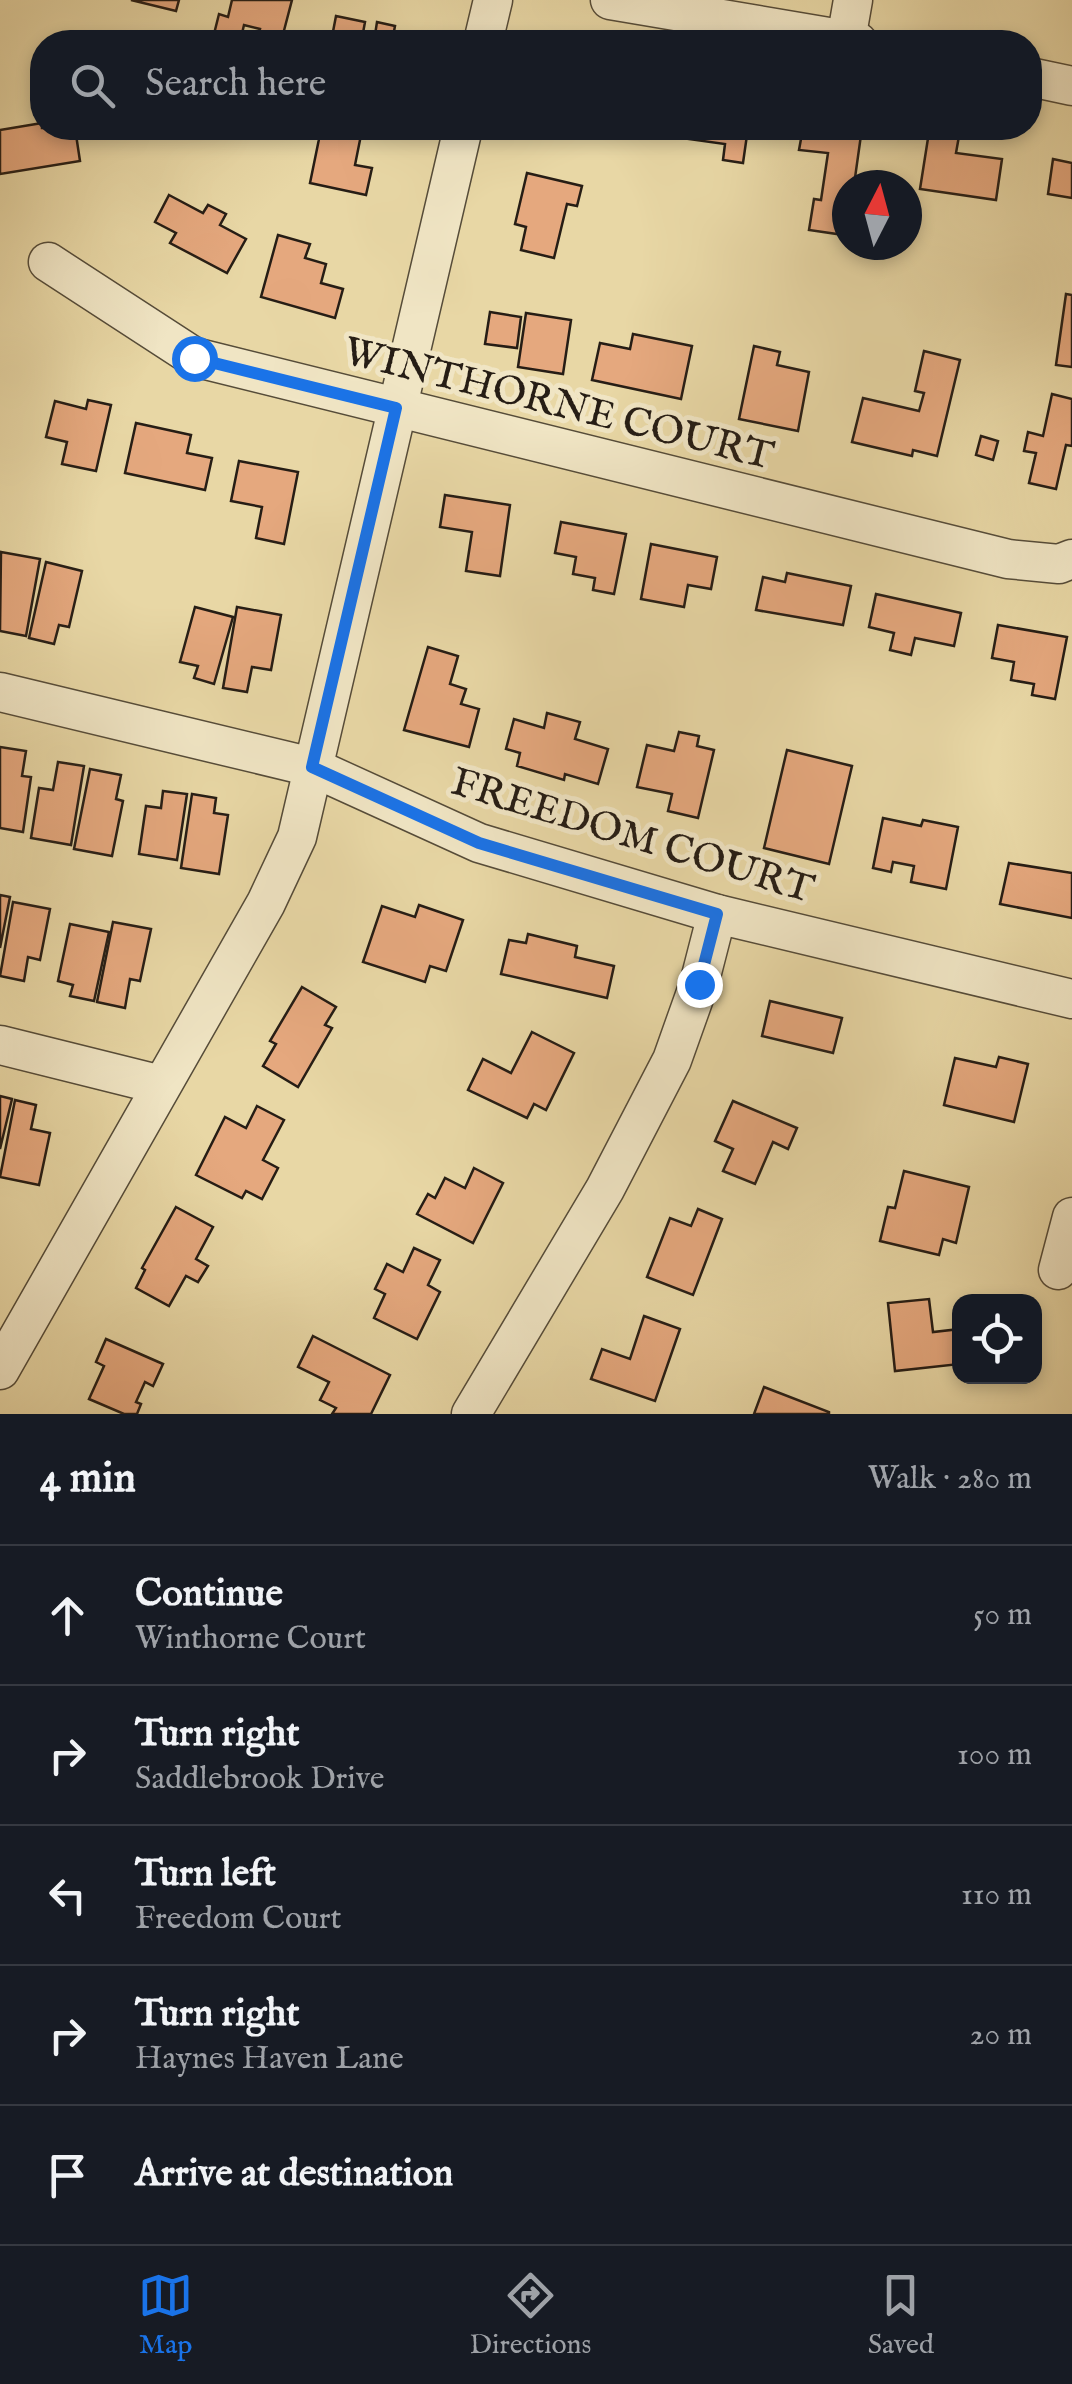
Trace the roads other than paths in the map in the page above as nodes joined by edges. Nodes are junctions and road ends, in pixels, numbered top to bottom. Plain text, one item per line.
1 (493, 0) edge
2 (610, 0) edge
3 (853, 0) edge
4 (486, 30) edge
5 (787, 30) edge
6 (852, 30) edge
7 (1042, 80) edge
8 (1072, 86) edge
9 (459, 140) edge
10 (48, 262) dead end
11 (396, 408) junction
12 (1072, 559) edge
13 (0, 692) edge
14 (312, 767) junction
15 (717, 914) junction
16 (1072, 999) edge
17 (0, 1045) edge
18 (160, 1085) junction
19 (1072, 1217) edge
20 (1058, 1270) dead end
21 (0, 1370) edge
22 (485, 1410) edge

1 - 4 street
2 - 5 street
3 - 6 street
7 - 8 street
9 - 11 street
10 - 11 street, WINTHORNE COURT
11 - 12 street, WINTHORNE COURT
11 - 14 street
13 - 14 street, FREEDOM COURT
14 - 15 street, FREEDOM COURT
14 - 18 street
15 - 16 street, FREEDOM COURT
15 - 22 street
17 - 18 street
18 - 21 street
19 - 20 street

